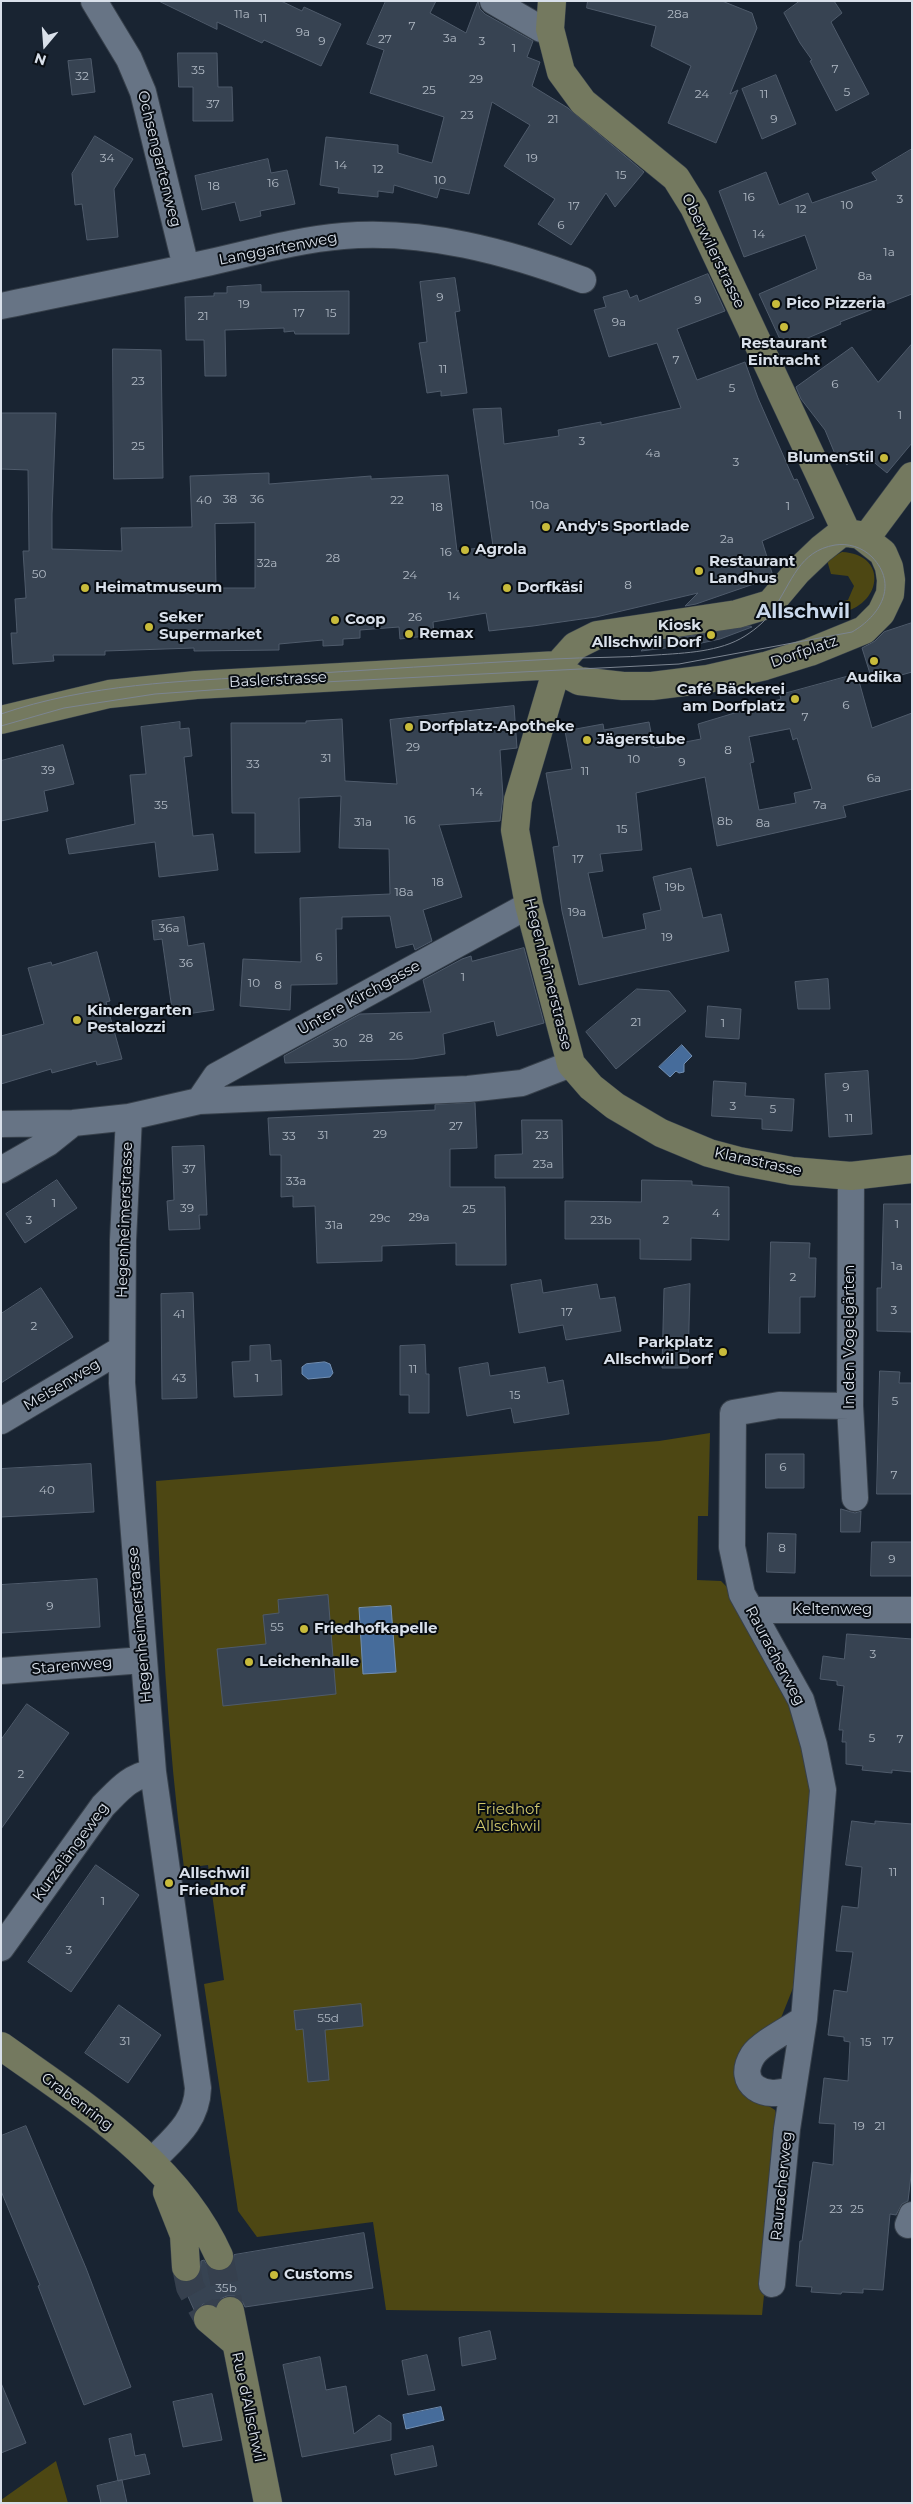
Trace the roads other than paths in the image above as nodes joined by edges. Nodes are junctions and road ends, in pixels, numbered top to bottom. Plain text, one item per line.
1 (94, 1) edge
2 (493, 1) edge
3 (552, 1) edge
4 (550, 29) junction
5 (186, 267) junction
6 (583, 280) dead end
7 (1, 306) edge
8 (912, 476) edge
9 (857, 536) junction
10 (900, 569) edge
11 (558, 665) junction
12 (1, 720) edge
13 (529, 905) junction
14 (571, 1064) junction
15 (199, 1102) junction
16 (129, 1117) junction
17 (73, 1123) junction
18 (1, 1124) edge
19 (912, 1169) edge
20 (1, 1170) edge
21 (851, 1176) junction
22 (122, 1349) junction
23 (850, 1406) junction
24 (1, 1421) edge
25 (855, 1498) dead end
26 (752, 1610) junction
27 (912, 1610) edge
28 (143, 1660) junction
29 (1, 1672) edge
30 (152, 1772) junction
31 (1, 1948) edge
32 (804, 2019) junction
33 (1, 2046) edge
34 (792, 2088) junction
35 (151, 2162) junction
36 (219, 2256) tunnel mouth
37 (186, 2266) tunnel mouth
38 (772, 2284) dead end
39 (219, 2315) tunnel mouth
40 (268, 2503) edge

1 - 5 street, Ochsengartenweg
2 - 4 street
3 - 4 street, Oberwilerstrasse
4 - 9 street, Oberwilerstrasse
5 - 6 street, Langgartenweg
5 - 7 street, Langgartenweg
8 - 9 street
9 - 10 street, Dorfplatz
9 - 11 street
10 - 11 street, Dorfplatz
11 - 12 street, Baslerstrasse
11 - 13 street, Hegenheimerstrasse
13 - 14 street, Hegenheimerstrasse
13 - 15 street, Untere Kirchgasse
14 - 15 street, Hegenheimerstrasse
14 - 21 street, Klarastrasse
15 - 16 street, Hegenheimerstrasse
16 - 17 street
16 - 22 street, Hegenheimerstrasse
17 - 18 street
17 - 20 street
19 - 21 street, Klarastrasse
21 - 23 street, In den Vogelgärten
22 - 24 street, Meisenweg
22 - 28 street, Hegenheimerstrasse
23 - 25 street, In den Vogelgärten
23 - 26 street, Rauracherweg
26 - 27 street, Keltenweg
26 - 32 street, Rauracherweg
28 - 29 street, Starenweg
28 - 30 street, Hegenheimerstrasse
30 - 31 street, Kurzelängeweg
30 - 35 street, Hegenheimerstrasse
32 - 34 street, Rauracherweg
32 - 34 street
33 - 35 street, Grabenring
34 - 38 street, Rauracherweg
35 - 36 street, Grabenring
35 - 37 street, Grabenring
39 - 40 street, Rue d'Allschwil

